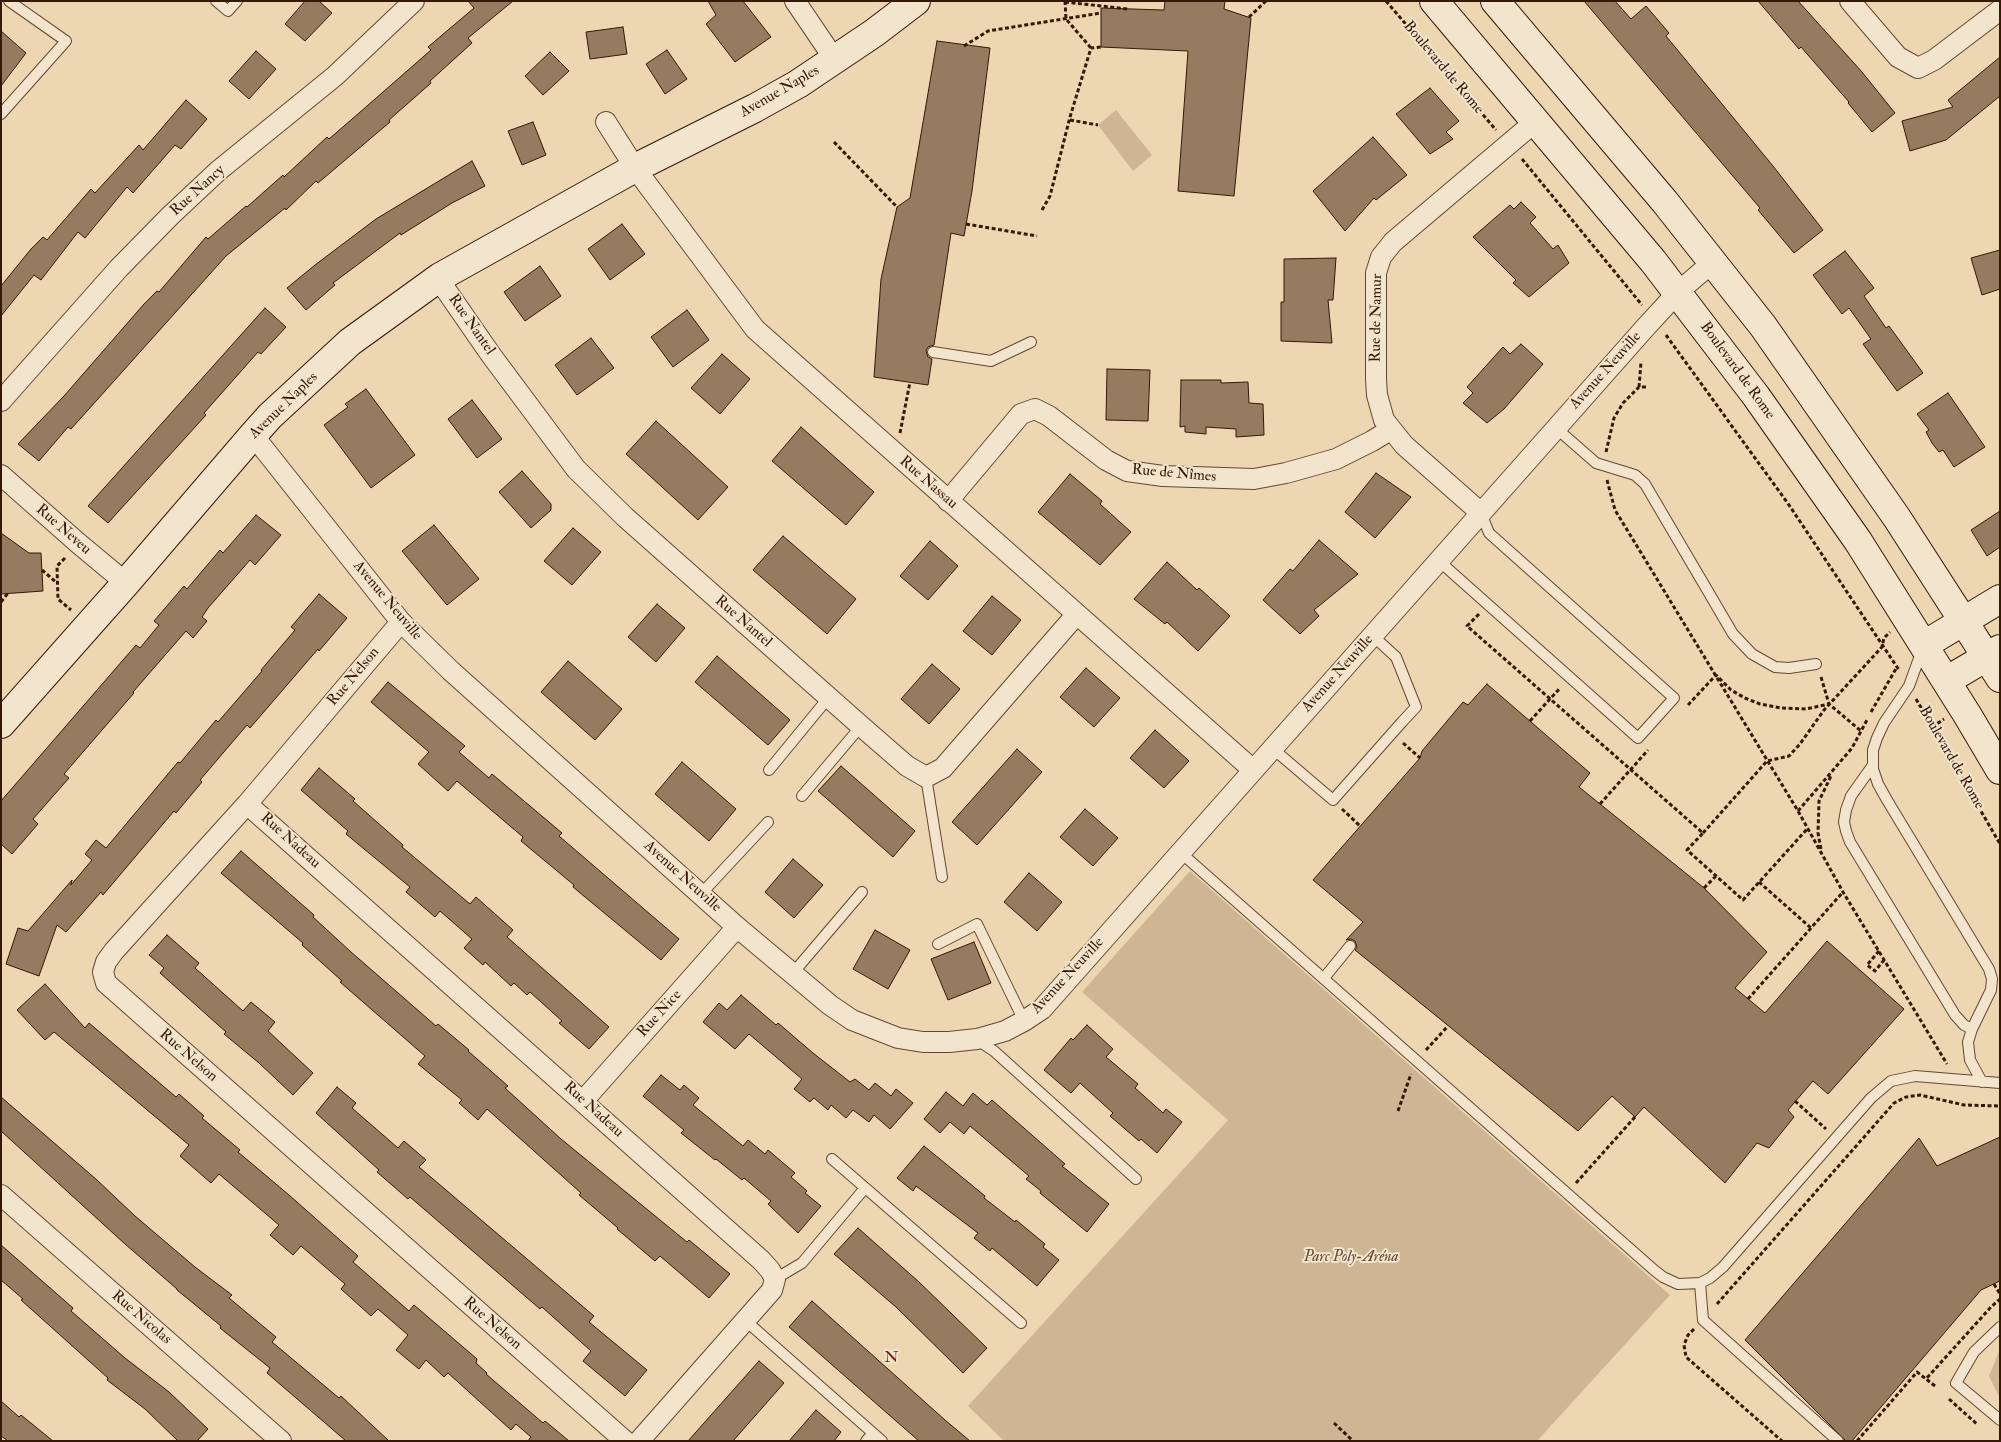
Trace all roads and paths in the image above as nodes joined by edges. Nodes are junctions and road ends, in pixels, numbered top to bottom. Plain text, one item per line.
1 (9, 1) edge
2 (216, 1) edge
3 (237, 1) edge
4 (414, 1) edge
5 (795, 1) edge
6 (916, 1) edge
7 (1266, 1) edge
8 (1386, 1) edge
9 (1434, 1) edge
10 (1495, 1) edge
11 (1850, 1) edge
12 (1065, 2) edge
13 (1128, 9) dead end
14 (2000, 10) edge
15 (1101, 13) dead end
16 (1249, 17) dead end
17 (1066, 19) junction
18 (964, 46) dead end
19 (1101, 47) dead end
20 (1091, 48) junction
21 (835, 60) junction
22 (1, 114) edge
23 (1070, 120) junction
24 (1536, 121) junction
25 (606, 122) dead end
26 (1098, 125) dead end
27 (1500, 136) dead end
28 (834, 142) dead end
29 (1516, 153) dead end
30 (635, 168) junction
31 (897, 207) dead end
32 (1042, 210) dead end
33 (966, 224) dead end
34 (1037, 236) dead end
35 (1713, 262) junction
36 (440, 277) junction
37 (1678, 292) junction
38 (1641, 304) dead end
39 (1665, 334) dead end
40 (1031, 342) dead end
41 (933, 352) dead end
42 (1641, 360) dead end
43 (910, 382) dead end
44 (1646, 386) dead end
45 (1639, 387) junction
46 (1, 401) edge
47 (1556, 428) junction
48 (1390, 430) junction
49 (253, 434) junction
50 (1606, 453) dead end
51 (896, 456) junction
52 (1, 475) edge
53 (1607, 480) dead end
54 (948, 501) junction
55 (1481, 514) junction
56 (78, 543) junction
57 (1439, 561) junction
58 (42, 570) dead end
59 (126, 583) junction
60 (57, 584) junction
61 (8, 593) dead end
62 (2000, 599) edge
63 (1, 602) edge
64 (1473, 607) dead end
65 (75, 614) dead end
66 (1076, 615) junction
67 (1964, 621) junction
68 (401, 622) junction
69 (1893, 629) dead end
70 (1372, 635) junction
71 (1924, 646) junction
72 (1882, 647) junction
73 (1995, 661) edge
74 (1816, 664) joint
75 (1897, 667) junction
76 (1901, 674) dead end
77 (1716, 675) junction
78 (1946, 681) junction
79 (829, 697) junction
80 (1550, 699) junction
81 (1916, 699) dead end
82 (1830, 704) junction
83 (1948, 716) dead end
84 (1530, 721) dead end
85 (1, 724) edge
86 (861, 726) junction
87 (1932, 727) junction
88 (1861, 731) junction
89 (1392, 733) junction
90 (1272, 748) junction
91 (1420, 758) dead end
92 (1767, 761) junction
93 (1873, 765) junction
94 (1252, 769) junction
95 (1834, 769) junction
96 (769, 770) dead end
97 (2000, 770) edge
98 (926, 777) junction
99 (802, 796) dead end
100 (1333, 800) junction
101 (247, 804) junction
102 (1798, 811) junction
103 (768, 822) dead end
104 (1360, 826) dead end
105 (1808, 828) junction
106 (1703, 833) junction
107 (2000, 844) edge
108 (1180, 852) junction
109 (1822, 855) junction
110 (1716, 876) junction
111 (942, 877) dead end
112 (1759, 882) junction
113 (1704, 888) dead end
114 (862, 892) dead end
115 (1843, 892) junction
116 (701, 894) junction
117 (737, 927) junction
118 (1811, 928) junction
119 (938, 944) dead end
120 (1350, 946) dead end
121 (1879, 951) junction
122 (1884, 960) junction
123 (793, 974) junction
124 (1324, 978) junction
125 (1748, 999) dead end
126 (1024, 1021) junction
127 (1448, 1026) dead end
128 (1972, 1029) junction
129 (977, 1039) junction
130 (1417, 1059) junction
131 (1949, 1067) dead end
132 (1982, 1082) junction
133 (2000, 1083) edge
134 (1965, 1097) dead end
135 (583, 1101) junction
136 (1795, 1101) dead end
137 (1964, 1105) junction
138 (2000, 1106) edge
139 (1398, 1111) dead end
140 (1635, 1117) dead end
141 (1836, 1138) junction
142 (832, 1159) dead end
143 (1136, 1179) dead end
144 (865, 1188) junction
145 (1568, 1193) junction
146 (1, 1195) edge
147 (775, 1279) junction
148 (1700, 1282) junction
149 (1994, 1284) dead end
150 (2000, 1294) edge
151 (2000, 1299) edge
152 (1703, 1320) junction
153 (746, 1321) junction
154 (1020, 1323) dead end
155 (2000, 1327) edge
156 (1926, 1378) junction
157 (1935, 1386) dead end
158 (1948, 1399) dead end
159 (2000, 1420) edge
160 (1334, 1423) dead end
161 (1978, 1425) dead end
162 (869, 1437) edge
163 (281, 1441) edge
164 (625, 1441) edge
165 (639, 1441) edge
166 (882, 1441) edge
167 (1353, 1441) edge
168 (1782, 1441) edge
169 (1838, 1441) edge
170 (1857, 1441) edge

1 - 22 lane
2 - 3 lane
4 - 46 street, Rue Nancy
5 - 21 street
6 - 21 main road, Avenue Naples
7 - 16 path
8 - 27 path, Boulevard de Rome
9 - 24 main road, Boulevard de Rome
10 - 35 main road
11 - 14 street
12 - 13 path
12 - 17 path
15 - 17 path, bridge
17 - 18 path, bridge
17 - 20 path
19 - 20 path
20 - 23 path
21 - 30 main road, Avenue Naples
23 - 26 path
23 - 32 path
24 - 37 main road, Boulevard de Rome
24 - 48 street, Rue de Namur
25 - 30 street
28 - 31 path
29 - 38 path
30 - 36 main road, Avenue Naples
30 - 51 street, Rue Nassau
33 - 34 path
35 - 37 street, Avenue Neuville
35 - 67 main road
36 - 49 main road, Avenue Naples
36 - 79 street, Rue Nantel
37 - 47 street, Avenue Neuville
37 - 71 main road, Boulevard de Rome
39 - 72 path
40 - 41 lane
42 - 45 path
43 - 51 path
44 - 45 path
45 - 50 path
47 - 55 street, Avenue Neuville
47 - 74 lane
48 - 54 street, Rue de Nîmes
48 - 55 street, Rue de Namur
49 - 59 main road, Avenue Naples
49 - 68 street, Avenue Neuville
51 - 54 street, Rue Nassau
52 - 56 street, Rue Neveu
53 - 77 path
54 - 66 street, Rue Nassau
55 - 57 street, Avenue Neuville
55 - 57 lane
56 - 59 street, Rue Neveu
56 - 60 path
57 - 70 street, Avenue Neuville
58 - 60 path
59 - 85 main road, Avenue Naples
60 - 65 path
61 - 63 path
62 - 67 main road
64 - 80 path
66 - 94 street, Rue Nassau
66 - 98 street
67 - 71 main road
67 - 73 main road
68 - 101 street, Rue Nelson
68 - 116 street, Avenue Neuville
69 - 72 path
70 - 89 lane
70 - 90 street, Avenue Neuville
71 - 78 main road, Boulevard de Rome
71 - 93 lane
72 - 75 path
72 - 82 path
73 - 78 main road
74 - 82 path
75 - 76 path
75 - 88 path
77 - 82 path
77 - 92 path
78 - 97 main road, Boulevard de Rome
79 - 86 street, Rue Nantel
79 - 96 lane
80 - 84 path
80 - 106 path
81 - 87 path, Boulevard de Rome
82 - 88 path
82 - 92 path
83 - 87 path
86 - 98 street, Rue Nantel
86 - 99 lane
87 - 107 path, Boulevard de Rome
88 - 95 path
89 - 91 path
89 - 100 lane
90 - 94 street, Avenue Neuville
90 - 100 lane
92 - 102 path
92 - 106 path
93 - 128 lane
93 - 128 lane
94 - 108 street, Avenue Neuville
95 - 102 path
95 - 109 path
98 - 111 lane
100 - 104 path
101 - 135 street, Rue Nadeau
101 - 164 street, Rue Nelson
102 - 105 path
103 - 116 lane
105 - 109 path
105 - 112 path
106 - 110 path
108 - 124 lane
108 - 126 street, Avenue Neuville
109 - 115 path
110 - 112 path
110 - 113 path
112 - 118 path
114 - 123 lane
115 - 118 path
115 - 121 path
116 - 117 street, Avenue Neuville
117 - 123 street, Avenue Neuville
117 - 135 street, Rue Nice
118 - 125 path
119 - 126 lane
120 - 124 lane
121 - 122 path
121 - 122 path
122 - 131 path
123 - 129 street, Avenue Neuville
124 - 130 lane
126 - 129 street, Avenue Neuville
127 - 130 path
128 - 132 lane
129 - 143 lane
130 - 139 path
130 - 145 lane
132 - 133 lane
132 - 141 lane
134 - 137 path
135 - 147 street, Rue Nadeau
136 - 141 path
137 - 138 path
137 - 152 path
140 - 145 path
141 - 148 lane
142 - 144 lane
144 - 147 lane
144 - 154 lane
145 - 148 lane
146 - 163 street, Rue Nicolas
147 - 153 street
148 - 152 lane
149 - 150 path
151 - 156 path
152 - 168 path
152 - 169 lane
153 - 162 lane
153 - 165 street
155 - 159 lane
156 - 157 path
156 - 170 path
158 - 161 path
160 - 167 path
162 - 166 lane

